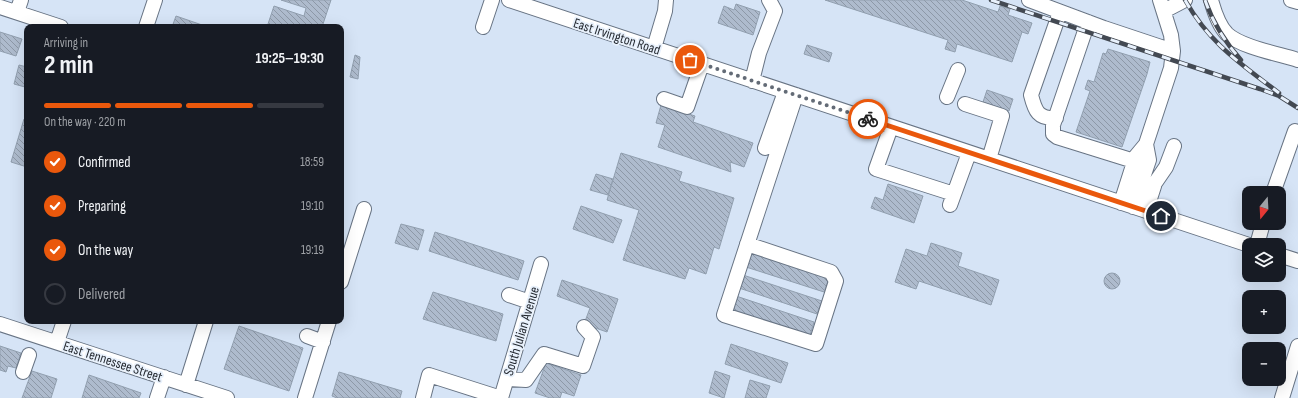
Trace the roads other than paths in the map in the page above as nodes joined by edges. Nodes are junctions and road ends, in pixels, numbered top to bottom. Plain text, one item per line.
1 (155, 0) edge
2 (492, 0) edge
3 (509, 0) edge
4 (666, 0) edge
5 (769, 0) edge
6 (1028, 0) edge
7 (1185, 0) edge
8 (1211, 0) edge
9 (1290, 0) edge
10 (1298, 2) edge
11 (19, 6) edge
12 (1162, 6) edge
13 (0, 7) edge
14 (1060, 12) junction
15 (1088, 22) junction
16 (55, 24) edge
17 (147, 24) edge
18 (483, 27) dead end
19 (654, 48) junction
20 (1173, 51) junction
21 (1298, 60) edge
22 (702, 64) junction
23 (958, 70) dead end
24 (752, 81) junction
25 (790, 94) junction
26 (947, 97) dead end
27 (664, 99) dead end
28 (965, 104) dead end
29 (1056, 118) junction
30 (890, 127) junction
31 (1295, 130) dead end
32 (1146, 144) junction
33 (1174, 146) dead end
34 (765, 148) dead end
35 (968, 153) junction
36 (989, 159) junction
37 (1134, 161) junction
38 (1275, 186) edge
39 (1133, 207) junction
40 (364, 210) dead end
41 (1242, 243) edge
42 (747, 244) junction
43 (1286, 257) edge
44 (1298, 261) edge
45 (541, 264) dead end
46 (344, 273) edge
47 (509, 295) dead end
48 (530, 302) junction
49 (0, 324) edge
50 (63, 324) edge
51 (205, 324) edge
52 (328, 324) edge
53 (584, 327) dead end
54 (307, 336) dead end
55 (57, 342) junction
56 (322, 342) junction
57 (1298, 346) edge
58 (29, 355) dead end
59 (23, 372) dead end
60 (164, 377) junction
61 (507, 379) junction
62 (186, 385) junction
63 (157, 398) edge
64 (227, 398) edge
65 (305, 398) edge
66 (423, 398) edge
67 (501, 398) edge
68 (1282, 398) edge

1 - 17 street
2 - 18 street
3 - 19 street, East Irvington Road
4 - 19 street
5 - 24 street
6 - 14 street
7 - 12 street
8 - 21 street
9 - 10 street
11 - 13 street
11 - 16 street
12 - 20 street
14 - 15 street
14 - 29 street
15 - 20 street
15 - 29 street
19 - 22 street, East Irvington Road
20 - 32 street
22 - 24 street, East Irvington Road
22 - 27 street
23 - 26 street
24 - 25 street, East Irvington Road
25 - 30 street, East Irvington Road
25 - 34 street
25 - 42 street
28 - 36 street
29 - 37 street
30 - 35 street, East Irvington Road
30 - 35 street
31 - 38 street
32 - 37 street
32 - 39 street
33 - 39 street
35 - 36 street, East Irvington Road
36 - 39 street, East Irvington Road
37 - 39 street
39 - 41 street, East Irvington Road
40 - 46 street
42 - 42 street
43 - 44 street
45 - 48 street, South Julian Avenue
47 - 48 street
48 - 61 street, South Julian Avenue
49 - 55 street, East Tennessee Street
50 - 55 street
51 - 62 street
52 - 56 street
53 - 61 street
54 - 56 street
55 - 60 street, East Tennessee Street
56 - 65 street
57 - 68 street
58 - 59 street
60 - 62 street, East Tennessee Street
60 - 63 street
61 - 67 street, South Julian Avenue
62 - 64 street, East Tennessee Street
66 - 67 street

